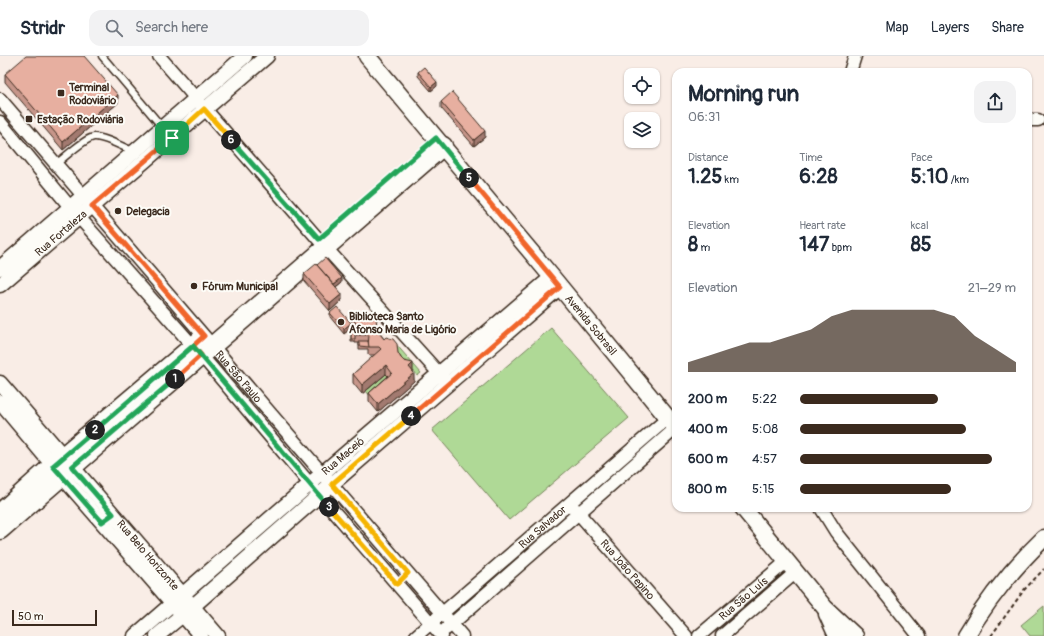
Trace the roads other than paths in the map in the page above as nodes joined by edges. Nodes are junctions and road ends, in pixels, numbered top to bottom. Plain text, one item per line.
1 (102, 56) edge
2 (159, 56) edge
3 (245, 56) edge
4 (266, 56) edge
5 (367, 56) edge
6 (855, 56) edge
7 (851, 68) edge
8 (227, 71) junction
9 (236, 82) junction
10 (0, 99) edge
11 (200, 104) junction
12 (0, 122) edge
13 (167, 133) junction
14 (439, 142) junction
15 (135, 152) junction
16 (56, 164) junction
17 (120, 174) junction
18 (88, 201) junction
19 (75, 212) junction
20 (322, 243) junction
21 (29, 252) junction
22 (135, 256) junction
23 (123, 267) junction
24 (0, 268) edge
25 (556, 282) junction
26 (0, 285) edge
27 (167, 293) junction
28 (155, 303) junction
29 (203, 346) junction
30 (444, 379) junction
31 (0, 383) edge
32 (251, 390) junction
33 (239, 400) junction
34 (0, 402) edge
35 (20, 416) junction
36 (672, 424) edge
37 (672, 426) edge
38 (672, 426) edge
39 (287, 432) junction
40 (376, 437) junction
41 (275, 443) junction
42 (63, 466) junction
43 (322, 474) junction
44 (310, 484) junction
45 (332, 484) junction
46 (320, 495) junction
47 (569, 503) junction
48 (746, 512) edge
49 (824, 512) edge
50 (0, 513) edge
51 (579, 514) junction
52 (363, 520) junction
53 (265, 522) junction
54 (0, 530) edge
55 (351, 531) junction
56 (276, 534) junction
57 (1044, 538) edge
58 (226, 556) junction
59 (791, 567) junction
60 (236, 568) junction
61 (408, 573) junction
62 (481, 579) junction
63 (397, 584) junction
64 (491, 590) junction
65 (177, 598) junction
66 (825, 608) junction
67 (188, 610) junction
68 (442, 613) junction
69 (431, 623) junction
70 (452, 624) junction
71 (440, 635) edge
72 (135, 636) edge
73 (157, 636) edge
74 (201, 636) edge
75 (218, 636) edge
76 (416, 636) edge
77 (462, 636) edge
78 (686, 636) edge
79 (699, 636) edge
80 (722, 636) edge
81 (837, 636) edge
82 (855, 636) edge
83 (919, 636) edge
84 (966, 636) edge

1 - 13 lane
2 - 11 street
3 - 8 street, Rua Fortaleza
4 - 9 street, Rua Fortaleza
5 - 14 main road, Avenida Sobrasil
6 - 7 street
8 - 9 street
8 - 11 street, Rua Fortaleza
9 - 11 street, Rua Fortaleza
10 - 16 street, Rua São Paulo
11 - 13 street, Rua Fortaleza
11 - 20 street
12 - 19 street, Rua São Paulo
13 - 15 street, Rua Fortaleza
13 - 17 street, Rua Fortaleza
14 - 20 main road
14 - 25 main road, Avenida Sobrasil
15 - 16 lane
15 - 17 street, Rua Fortaleza
16 - 18 street, Rua São Paulo
17 - 18 street, Rua Fortaleza
18 - 19 street, Rua Fortaleza
18 - 22 street, Rua São Paulo
19 - 21 street, Rua Fortaleza
19 - 23 street, Rua São Paulo
20 - 29 main road
20 - 30 street
21 - 24 street, Rua Fortaleza
21 - 26 street, Rua Fortaleza
22 - 23 street
22 - 27 street, Rua São Paulo
23 - 28 street, Rua São Paulo
25 - 30 street, Rua Maceió
25 - 36 main road, Avenida Sobrasil
27 - 28 street
27 - 29 street, Rua São Paulo
28 - 29 street, Rua São Paulo
29 - 32 street, Rua São Paulo
29 - 33 street, Rua São Paulo
29 - 42 main road
30 - 40 street, Rua Maceió
31 - 35 street, Rua Belo Horizonte
32 - 33 street
32 - 39 street, Rua São Paulo
33 - 41 street, Rua São Paulo
34 - 35 street, Rua Belo Horizonte
35 - 42 street, Rua Belo Horizonte
37 - 47 street, Rua Salvador
38 - 51 street, Rua Salvador
39 - 41 street
39 - 43 street, Rua São Paulo
40 - 43 street, Rua Maceió
40 - 45 street, Rua Maceió
41 - 44 street, Rua São Paulo
42 - 50 main road
42 - 54 main road
42 - 65 street, Rua Belo Horizonte
43 - 44 street, Rua Maceió
43 - 45 street, Rua São Paulo
44 - 46 street, Rua São Paulo
44 - 53 street, Rua Maceió
45 - 46 street, Rua Maceió
45 - 52 street, Rua São Paulo
46 - 55 street, Rua São Paulo
46 - 56 street, Rua Maceió
47 - 51 street, Rua João Pepino
47 - 62 street, Rua Salvador
48 - 59 main road
49 - 83 street
51 - 64 street, Rua Salvador
51 - 78 street, Rua João Pepino
52 - 55 street
52 - 61 street, Rua São Paulo
53 - 56 street
53 - 58 street, Rua Maceió
55 - 63 street, Rua São Paulo
56 - 60 street, Rua Maceió
57 - 84 main road
58 - 60 street
58 - 65 street, Rua Maceió
59 - 66 main road
59 - 79 street, Rua São Luís
59 - 80 street, Rua São Luís
60 - 67 street, Rua Maceió
61 - 63 street
61 - 68 street, Rua São Paulo
62 - 64 street
62 - 68 street, Rua Salvador
63 - 69 street, Rua São Paulo
64 - 70 street, Rua Salvador
65 - 67 street, Rua Belo Horizonte
65 - 72 street, Rua Maceió
66 - 81 main road
66 - 82 main road
67 - 73 street, Rua Maceió
67 - 74 street, Rua Belo Horizonte
67 - 75 street, Rua Belo Horizonte
68 - 69 street, Rua Salvador
68 - 70 street, Rua São Paulo
69 - 71 street, Rua São Paulo
69 - 76 street, Rua Salvador
70 - 71 street, Rua Salvador
70 - 77 street, Rua São Paulo

